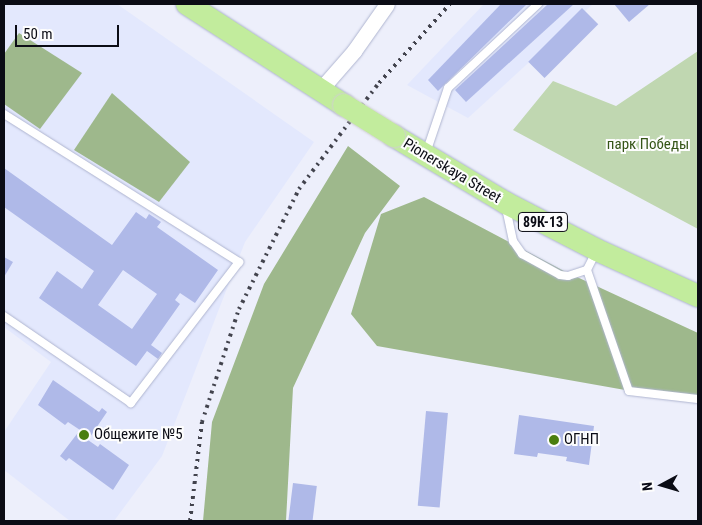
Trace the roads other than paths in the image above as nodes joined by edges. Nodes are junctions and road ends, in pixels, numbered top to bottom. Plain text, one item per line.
1 (187, 4) edge
2 (387, 4) edge
3 (538, 4) edge
4 (320, 90) junction
5 (4, 114) edge
6 (425, 154) junction
7 (506, 203) junction
8 (597, 250) junction
9 (587, 270) junction
10 (698, 296) edge
11 (4, 316) edge
12 (698, 399) edge

1 - 4 main road, 89К-13
2 - 4 street
3 - 6 lane
4 - 6 main road, Pionerskaya Street / 89К-13, bridge
5 - 11 lane
6 - 7 main road, Pionerskaya Street / 89К-13
7 - 8 main road, Pionerskaya Street / 89К-13
7 - 9 lane
8 - 9 lane
8 - 10 main road, Pionerskaya Street / 89К-13
9 - 12 lane

